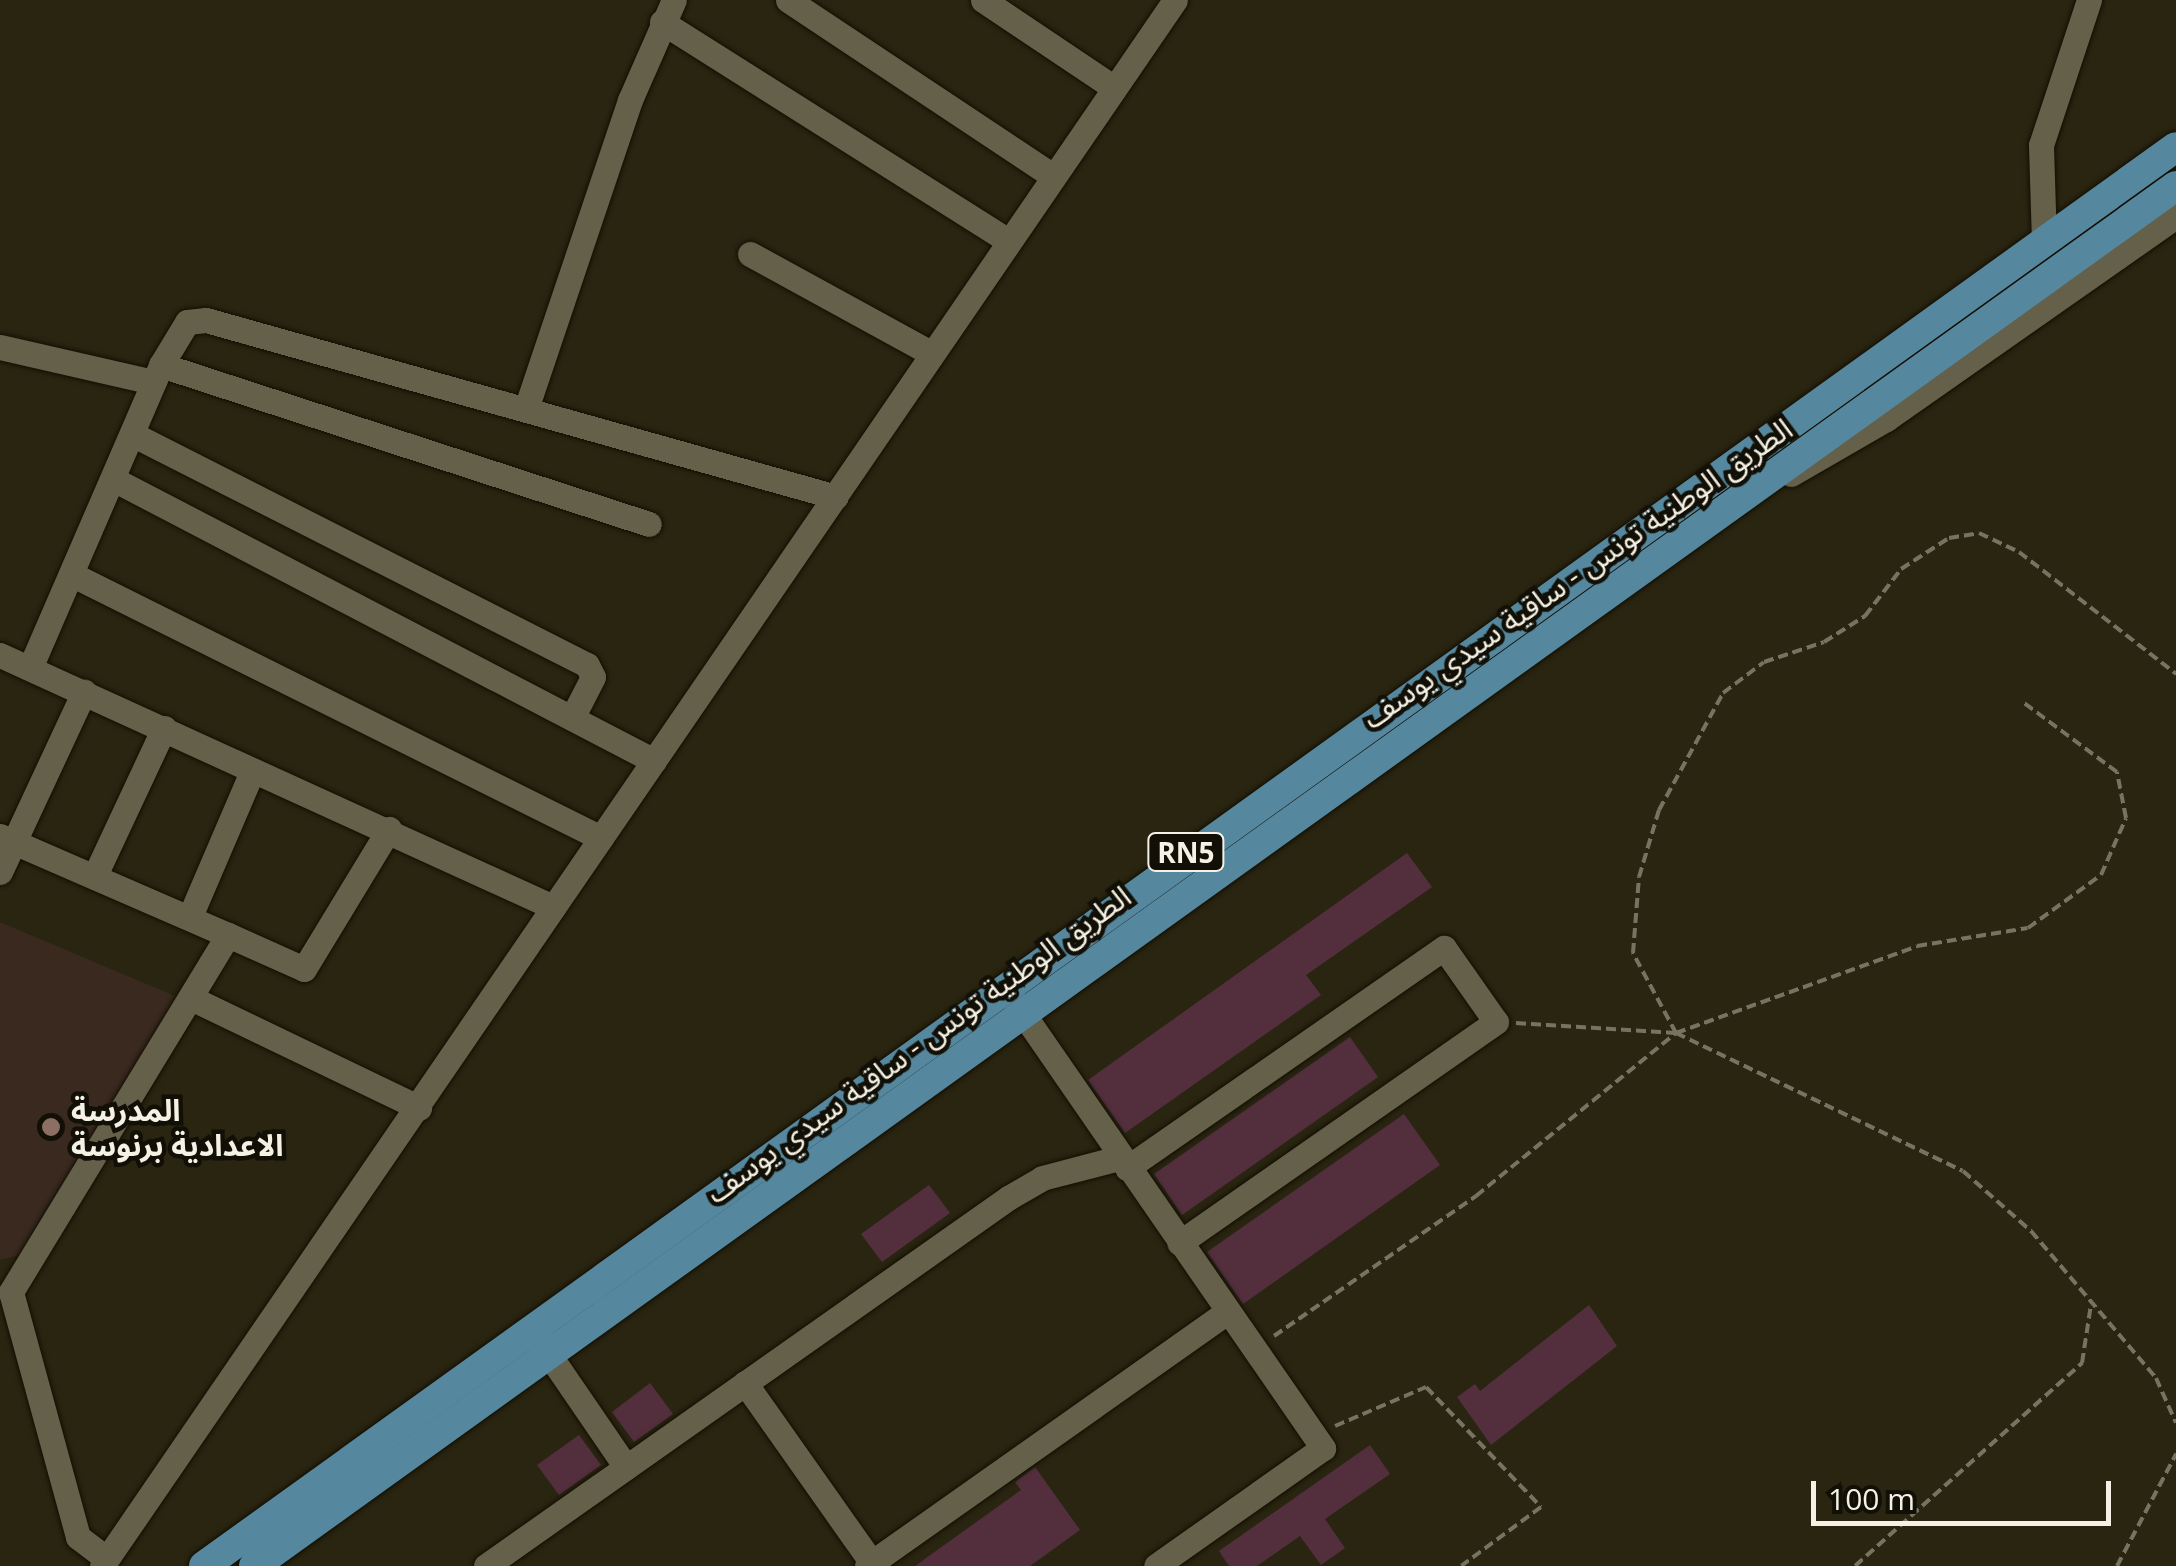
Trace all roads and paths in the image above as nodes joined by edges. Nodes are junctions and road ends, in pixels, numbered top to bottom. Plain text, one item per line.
1 (788, 0) edge
2 (983, 0) edge
3 (2089, 0) edge
4 (1172, 1) edge
5 (668, 11) edge
6 (1113, 87) junction
7 (2176, 147) edge
8 (1054, 176) junction
9 (2176, 186) edge
10 (2176, 216) edge
11 (1008, 241) junction
12 (2044, 242) junction
13 (750, 254) dead end
14 (0, 346) edge
15 (931, 353) junction
16 (157, 373) junction
17 (526, 408) junction
18 (132, 434) junction
19 (113, 479) junction
20 (1753, 487) junction
21 (836, 497) junction
22 (649, 524) dead end
23 (71, 574) junction
24 (0, 655) edge
25 (30, 668) junction
26 (2176, 674) edge
27 (84, 692) junction
28 (2024, 703) dead end
29 (572, 718) junction
30 (164, 728) junction
31 (654, 761) junction
32 (252, 772) junction
33 (388, 829) junction
34 (601, 838) junction
35 (7, 839) edge
36 (0, 872) edge
37 (97, 872) junction
38 (553, 907) junction
39 (190, 914) junction
40 (228, 935) junction
41 (1003, 984) junction
42 (193, 1000) junction
43 (1021, 1010) junction
44 (1496, 1022) junction
45 (1676, 1033) junction
46 (419, 1108) junction
47 (1123, 1163) junction
48 (1179, 1243) junction
49 (2092, 1302) junction
50 (1227, 1312) junction
51 (533, 1321) junction
52 (1254, 1350) junction
53 (543, 1354) junction
54 (745, 1383) junction
55 (2176, 1423) edge
56 (1314, 1435) junction
57 (2176, 1454) edge
58 (2175, 1463) edge
59 (626, 1467) junction
60 (502, 1561) edge
61 (104, 1564) edge
62 (871, 1565) edge
63 (204, 1566) edge
64 (254, 1566) edge
65 (1156, 1566) edge
66 (1461, 1566) edge
67 (1855, 1566) edge
68 (2117, 1566) edge

1 - 8 street
2 - 6 street
3 - 12 street
4 - 6 street
5 - 11 street
5 - 17 street
6 - 8 street
7 - 12 main road, الطريق الوطنية تونس - ساقية سيدي يوسف / RN5
8 - 11 street
9 - 20 main road, الطريق الوطنية تونس - ساقية سيدي يوسف / RN5
10 - 20 street
11 - 15 street
12 - 41 main road, الطريق الوطنية تونس - ساقية سيدي يوسف / RN5
13 - 15 street
14 - 16 street
15 - 21 street
16 - 17 street
16 - 18 street
16 - 22 street
17 - 21 street
18 - 19 street
18 - 29 street
19 - 23 street
19 - 29 street
20 - 43 main road, الطريق الوطنية تونس - ساقية سيدي يوسف / RN5
21 - 31 street
23 - 25 street
23 - 34 street
24 - 25 street
25 - 27 street
26 - 45 path
27 - 30 street
27 - 35 street
28 - 45 path
29 - 31 street
30 - 32 street
30 - 37 street
31 - 34 street
32 - 33 street
32 - 39 street
33 - 38 street
33 - 40 street
34 - 38 street
35 - 36 street
35 - 37 street
37 - 39 street
38 - 46 street
39 - 40 street
40 - 42 street
41 - 43 street
41 - 51 main road, الطريق الوطنية تونس - ساقية سيدي يوسف / RN5
42 - 46 street
42 - 61 street
43 - 47 street
43 - 53 main road, الطريق الوطنية تونس - ساقية سيدي يوسف / RN5
44 - 45 path
44 - 47 street
44 - 48 street
45 - 49 path
45 - 52 path
46 - 61 street
47 - 48 street
47 - 54 street
48 - 50 street
49 - 55 path
49 - 67 path
50 - 52 street
50 - 62 street
51 - 53 street
51 - 63 main road, الطريق الوطنية تونس - ساقية سيدي يوسف / RN5
52 - 56 street
53 - 59 street
53 - 64 main road, الطريق الوطنية تونس - ساقية سيدي يوسف / RN5
54 - 59 street
54 - 62 street
56 - 65 street
56 - 66 path
57 - 58 path
58 - 68 path
59 - 60 street

